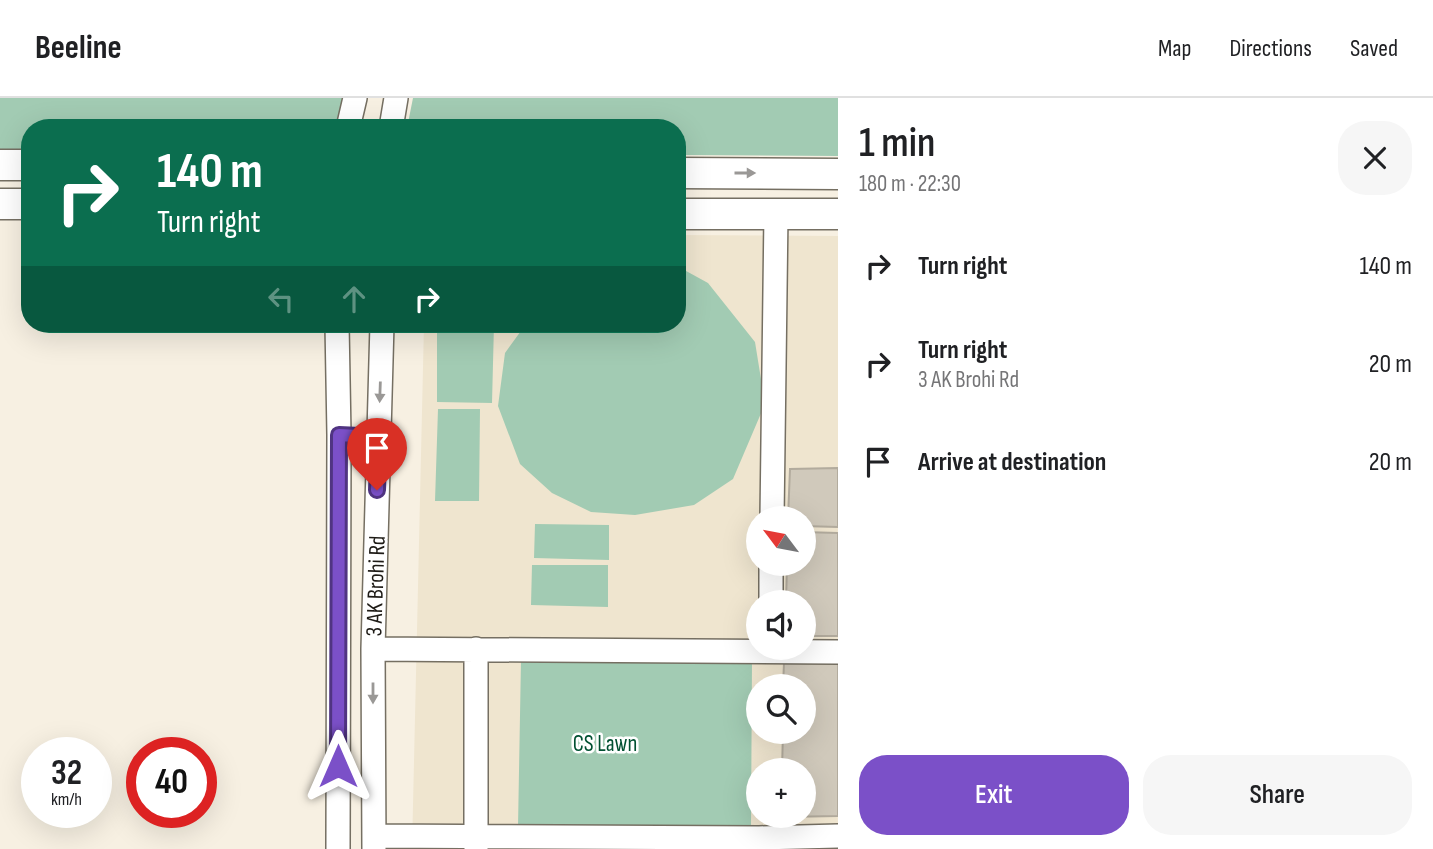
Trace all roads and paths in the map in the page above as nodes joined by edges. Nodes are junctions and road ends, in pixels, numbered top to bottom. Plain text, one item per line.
1 (355, 98) edge
2 (396, 98) edge
3 (350, 119) edge
4 (392, 119) edge
5 (0, 166) edge
6 (21, 166) edge
7 (686, 173) edge
8 (838, 174) edge
9 (0, 204) edge
10 (21, 204) edge
11 (686, 214) edge
12 (776, 214) junction
13 (838, 215) edge
14 (337, 333) edge
15 (382, 333) edge
16 (339, 435) junction
17 (379, 437) junction
18 (772, 506) edge
19 (373, 649) junction
20 (476, 649) junction
21 (746, 650) edge
22 (816, 651) edge
23 (838, 652) edge
24 (838, 836) edge
25 (374, 843) edge
26 (476, 843) edge
27 (338, 849) edge

1 - 3 street
2 - 4 street
5 - 6 main road
7 -> 8 main road
9 - 10 main road
11 - 12 main road
12 - 13 main road
12 - 18 street
14 - 16 street, 3 AK Brohi Rd
15 -> 17 street, 3 AK Brohi Rd
16 - 17 street
16 - 27 street, 3 AK Brohi Rd
17 - 19 street, 3 AK Brohi Rd
19 - 20 street
19 -> 25 street, 3 AK Brohi Rd
20 - 21 street
20 - 26 street
22 - 23 street
24 - 26 street
25 - 26 street

